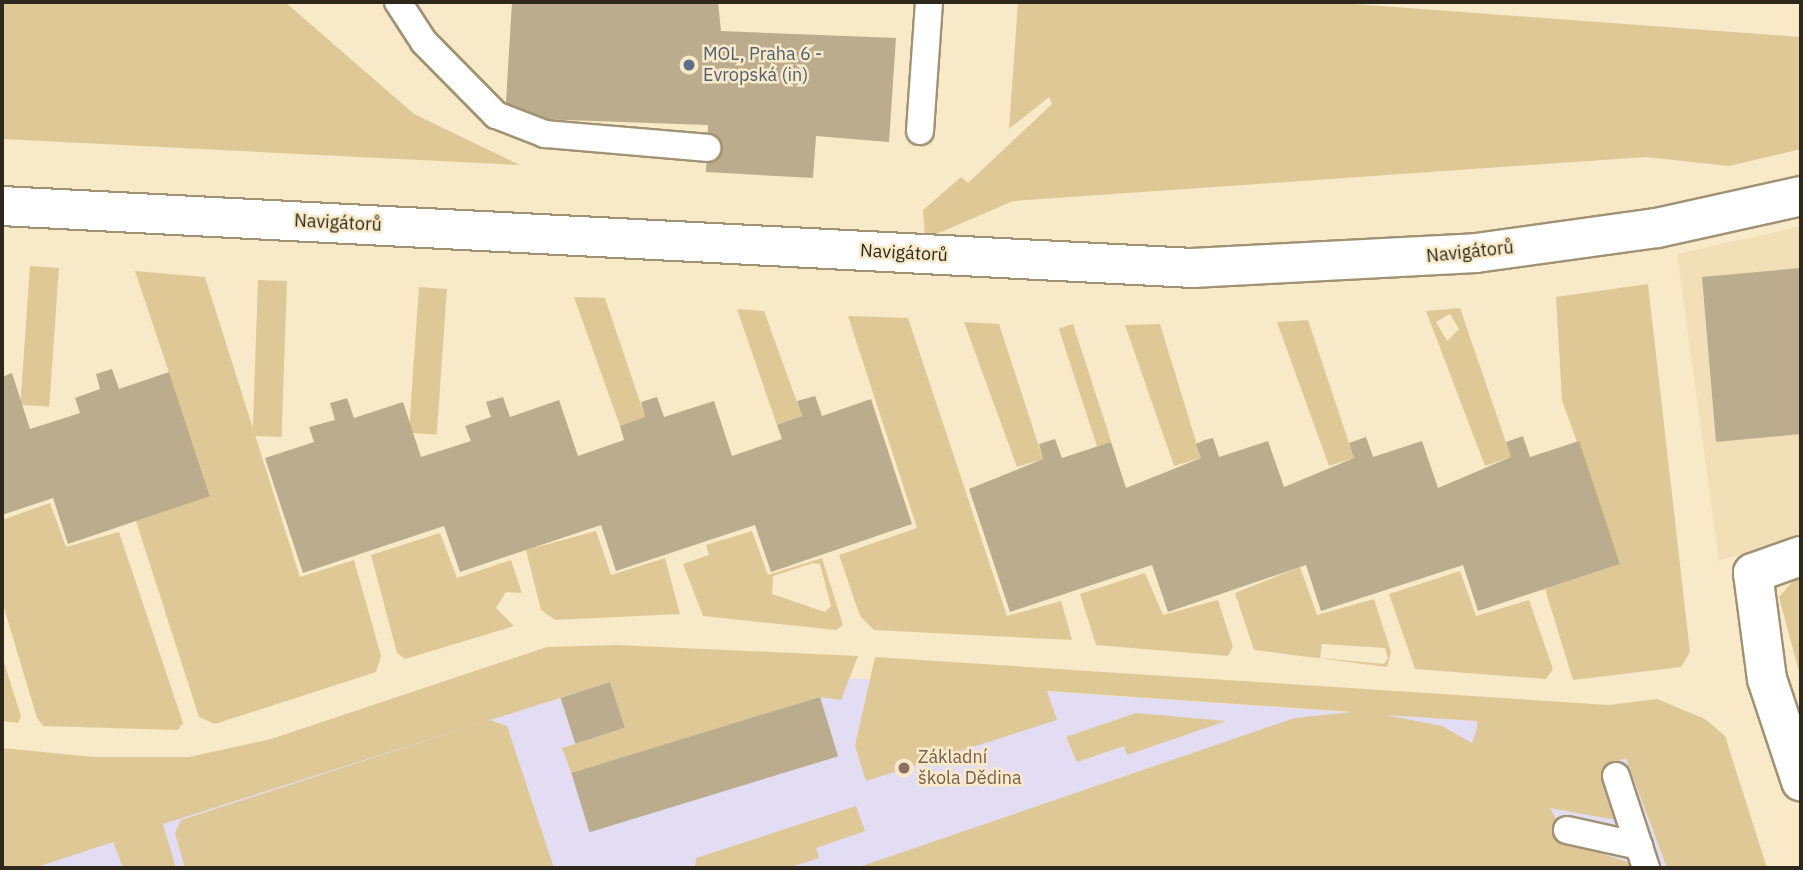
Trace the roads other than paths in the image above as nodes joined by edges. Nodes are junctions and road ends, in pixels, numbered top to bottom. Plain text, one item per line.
1 (398, 2) edge
2 (929, 2) edge
3 (920, 131) dead end
4 (707, 148) dead end
5 (1801, 196) edge
6 (2, 206) edge
7 (1801, 555) edge
8 (1616, 776) dead end
9 (1801, 781) edge
10 (1567, 830) dead end
11 (1642, 857) edge

1 - 4 lane
2 - 3 lane
5 - 6 street, Navigátorů
7 - 9 street
8 - 11 lane
10 - 11 lane

